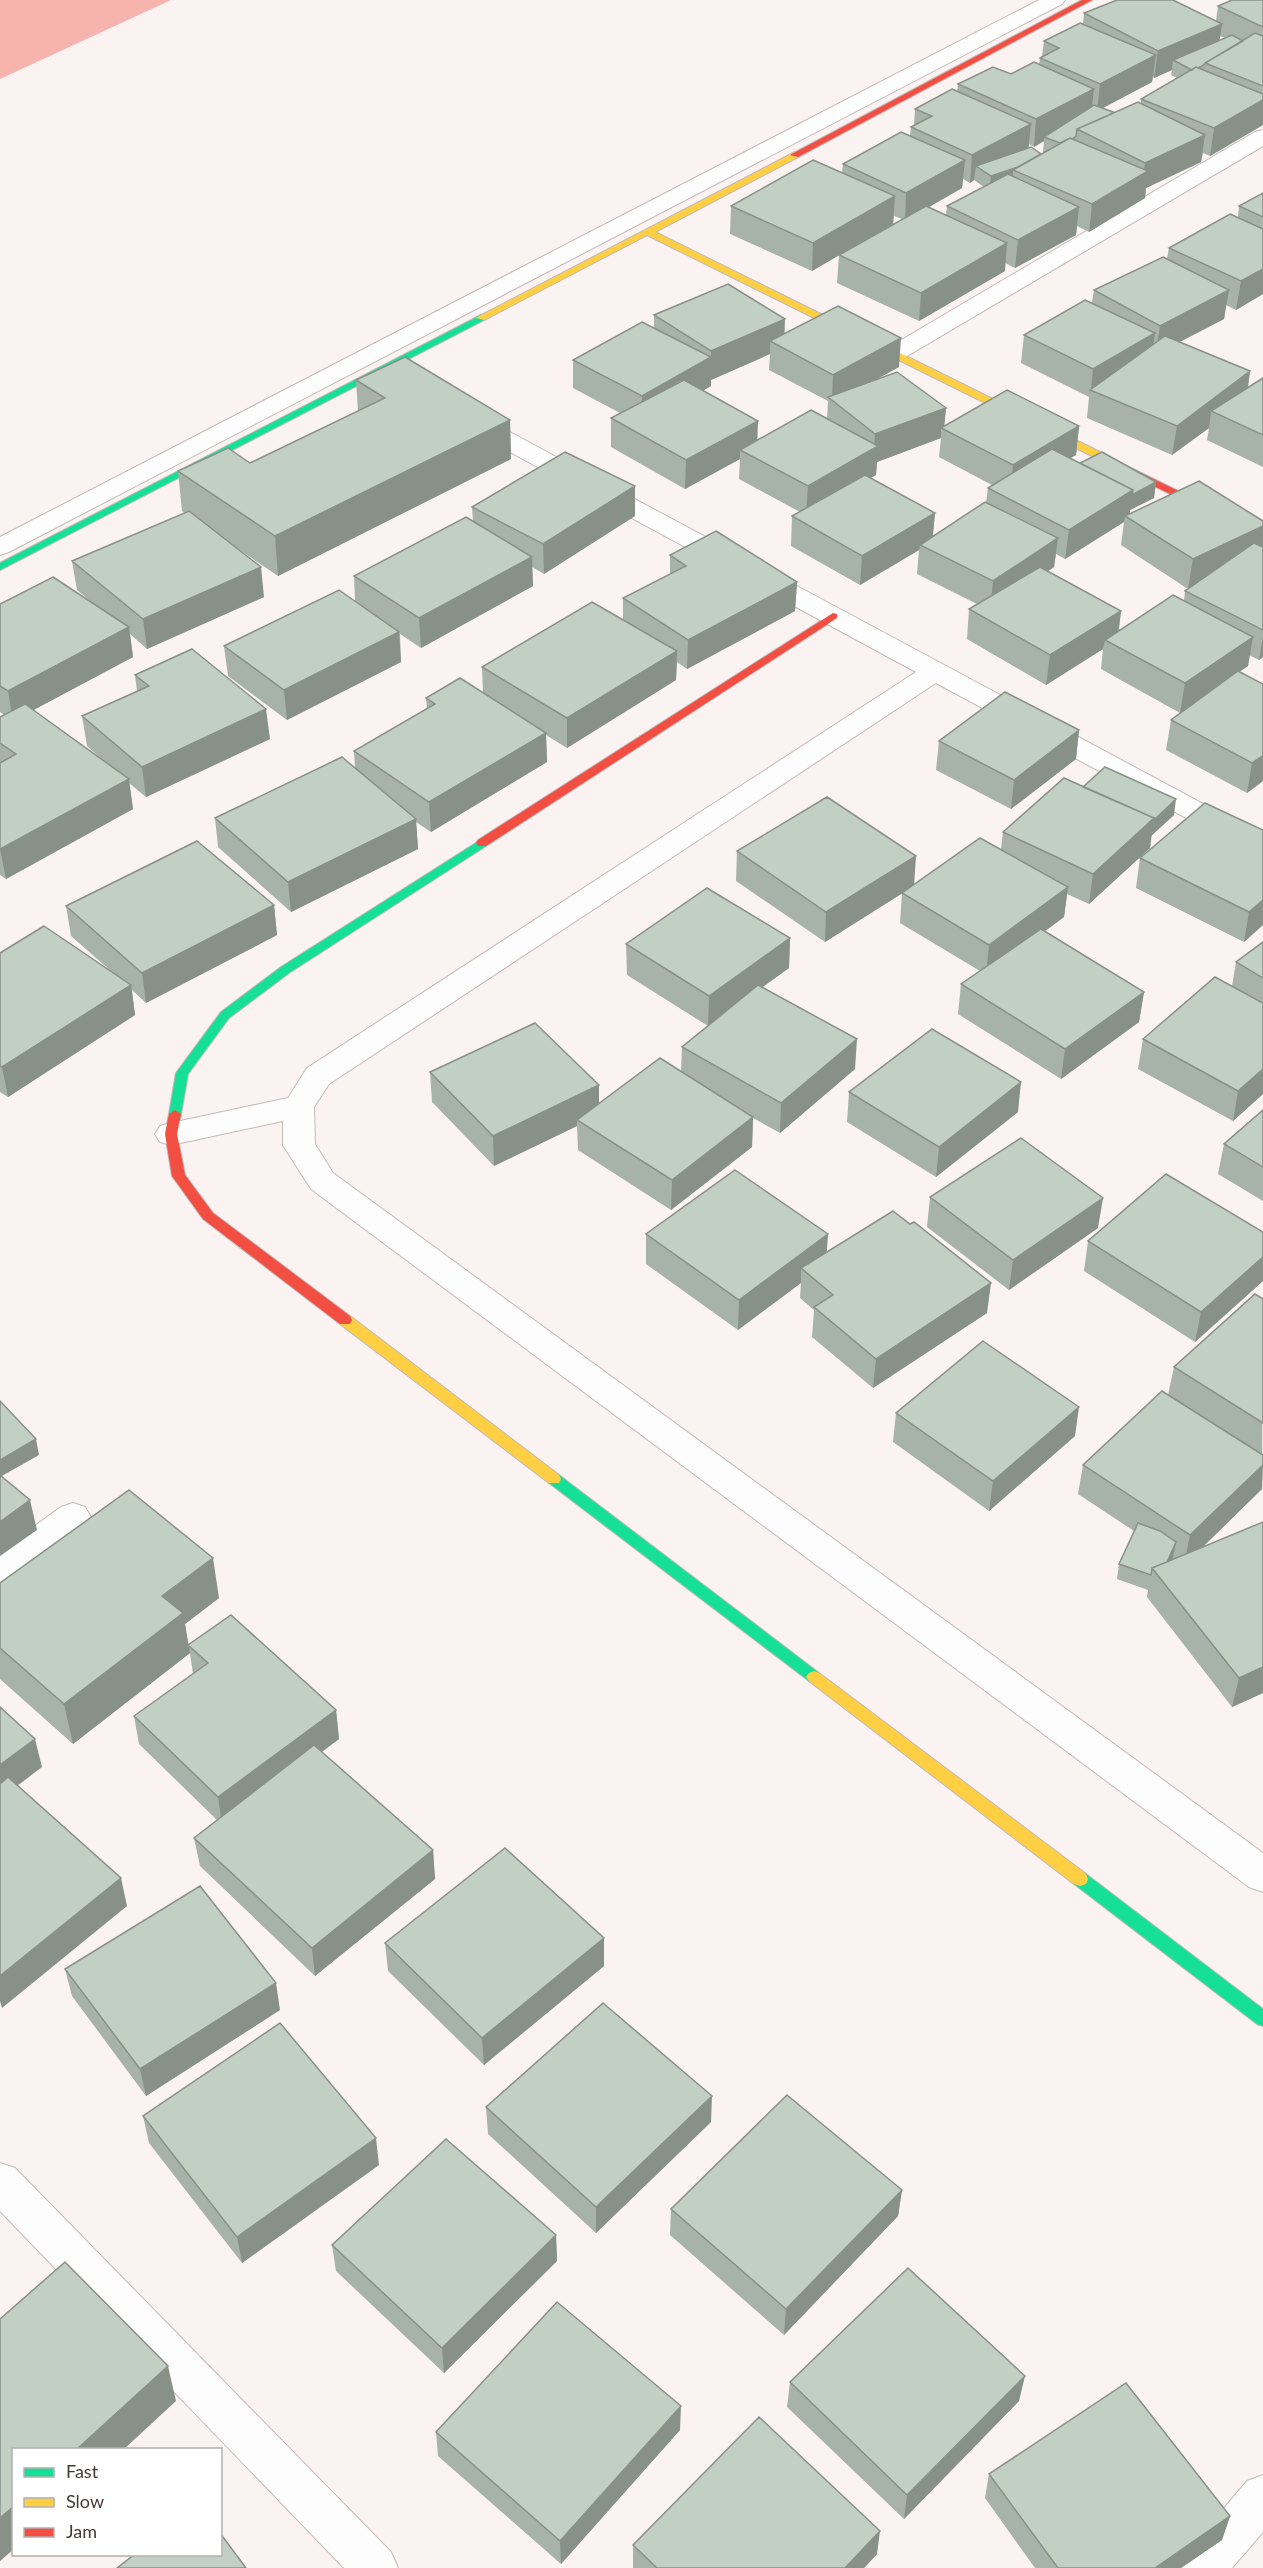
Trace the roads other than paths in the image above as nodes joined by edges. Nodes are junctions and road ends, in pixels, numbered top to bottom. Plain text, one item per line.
1 (1055, 0) edge
2 (1088, 0) edge
3 (1263, 137) edge
4 (648, 232) junction
5 (894, 354) junction
6 (453, 411) edge
7 (1263, 536) edge
8 (0, 547) edge
9 (0, 567) edge
10 (833, 616) junction
11 (936, 671) junction
12 (1263, 848) edge
13 (298, 1107) junction
14 (171, 1134) junction
15 (73, 1517) dead end
16 (0, 1570) edge
17 (1263, 1875) edge
18 (1263, 2019) edge
19 (0, 2182) edge
20 (1263, 2498) edge
21 (375, 2568) edge
22 (1203, 2568) edge

1 - 8 street
2 - 4 street
3 - 5 street
4 - 5 street
4 - 9 street
5 - 7 street
6 - 10 street
10 - 11 street
10 - 14 street
11 - 12 street
11 - 13 street
13 - 14 street
13 - 17 street
14 - 18 street
15 - 16 street
19 - 21 street
20 - 22 street

